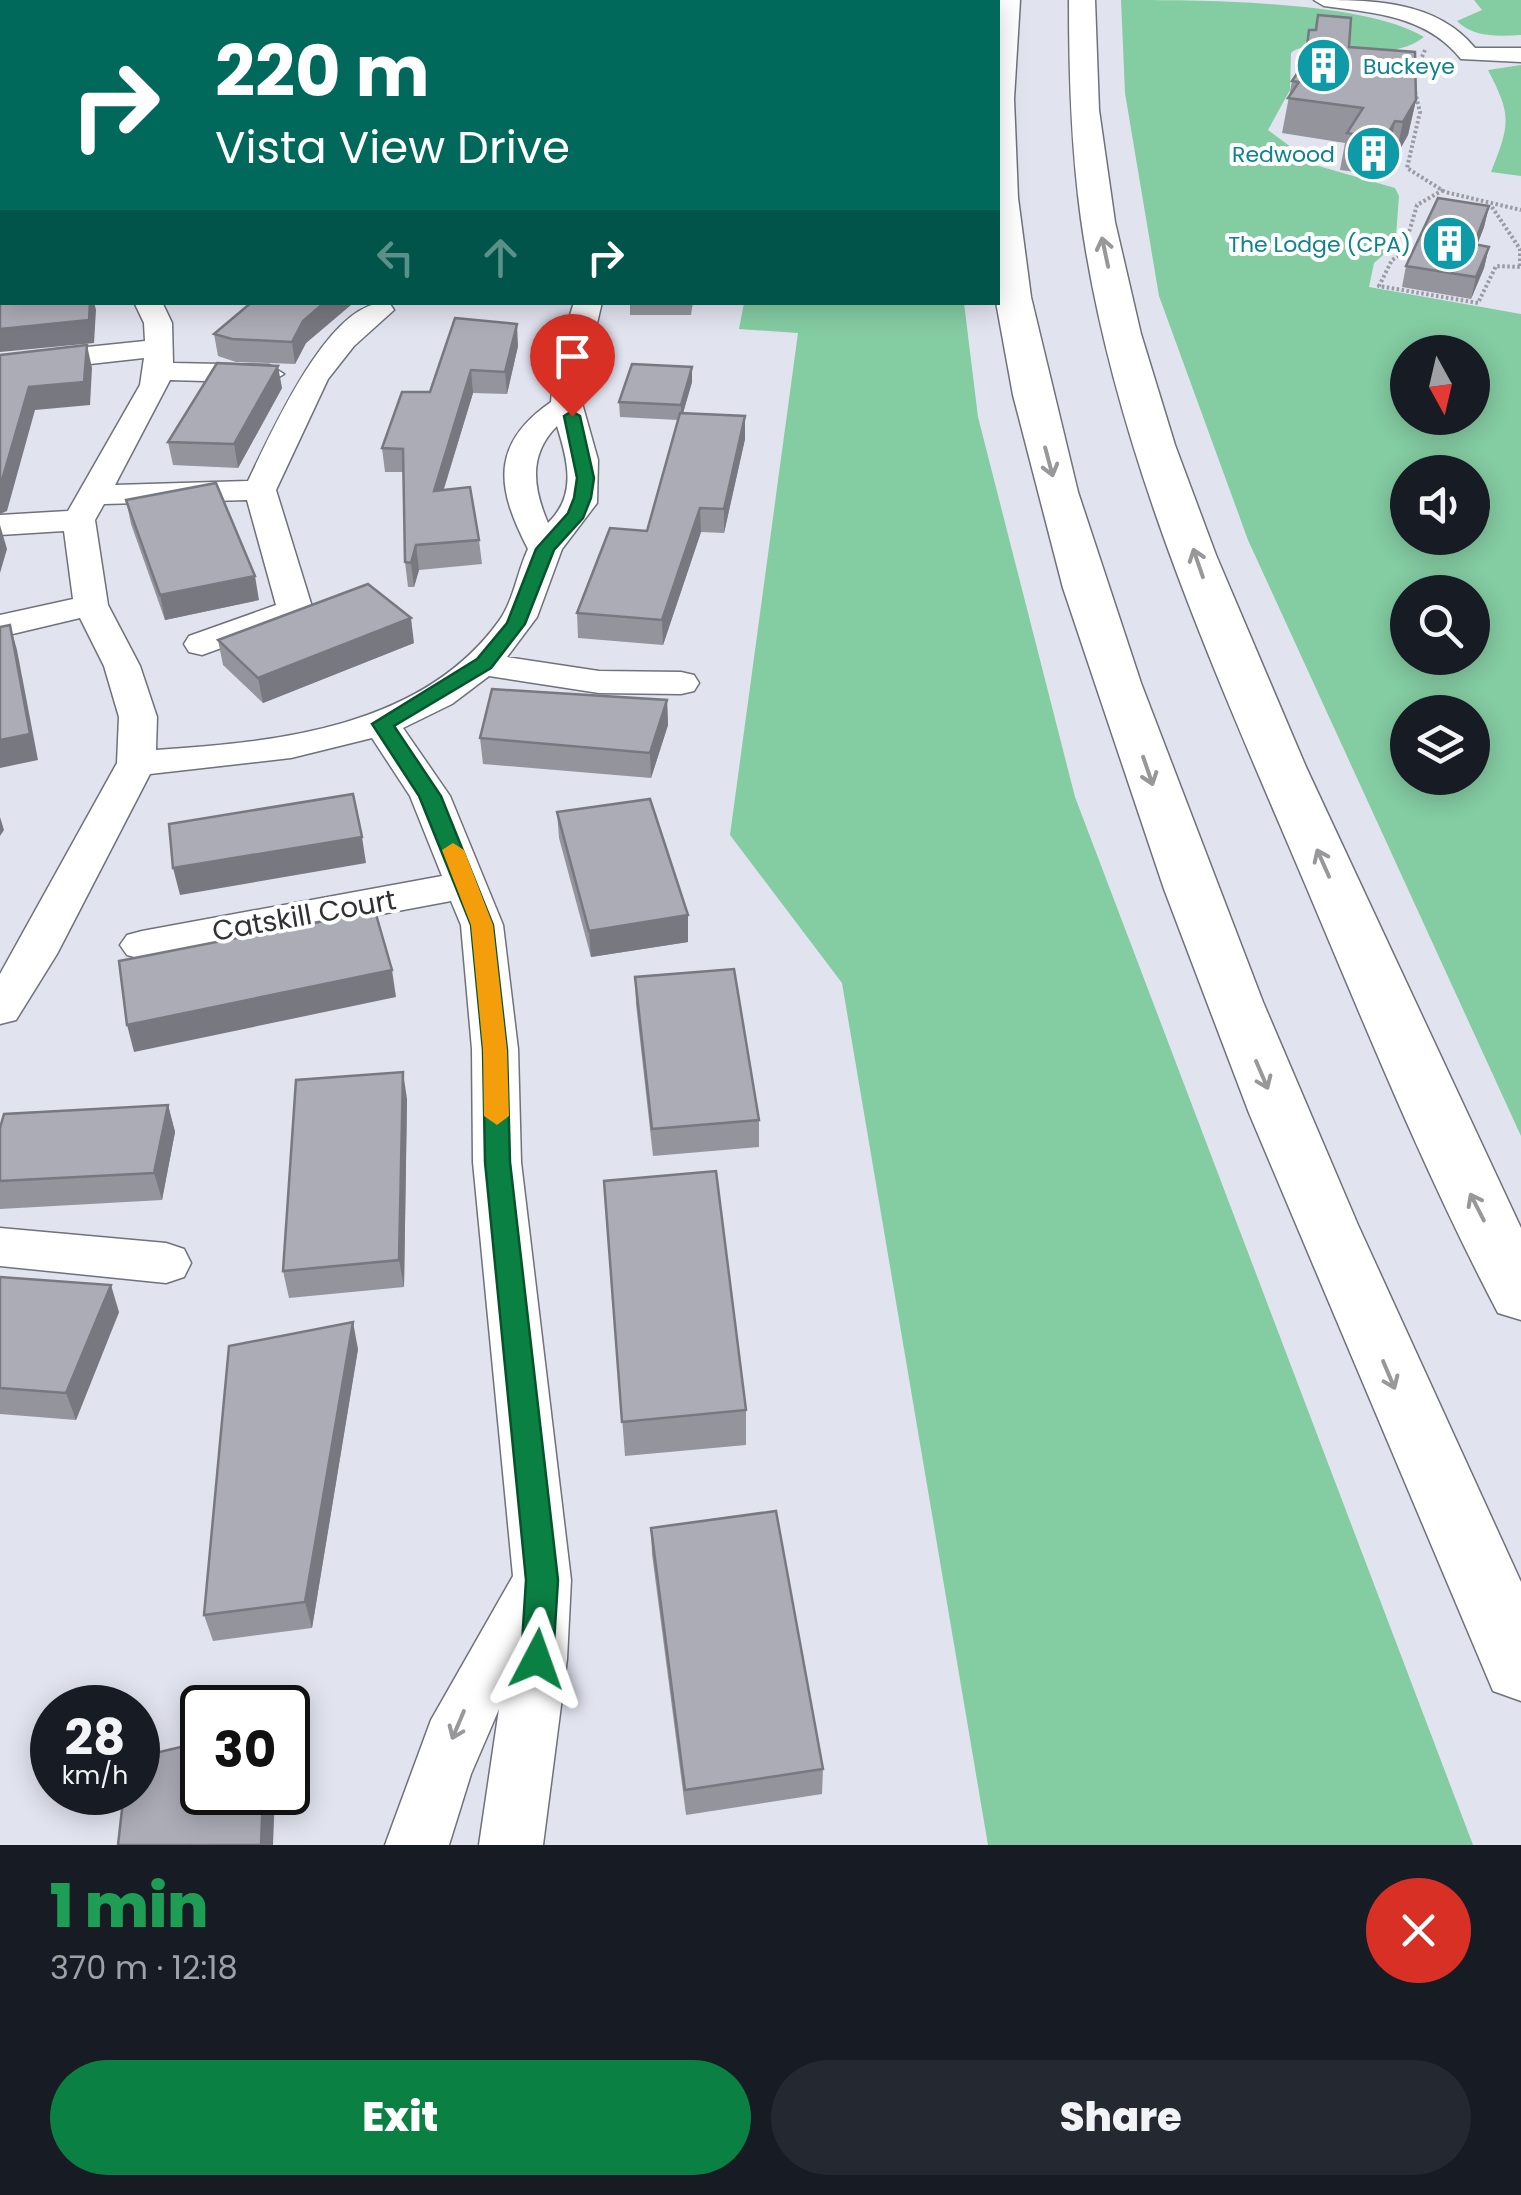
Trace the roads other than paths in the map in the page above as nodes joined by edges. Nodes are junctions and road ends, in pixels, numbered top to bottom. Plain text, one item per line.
1 (1007, 0) edge
2 (1082, 0) edge
3 (1324, 0) edge
4 (1521, 55) edge
5 (1000, 114) edge
6 (1000, 143) edge
7 (149, 305) edge
8 (587, 305) edge
9 (380, 310) dead end
10 (159, 360) junction
11 (0, 365) edge
12 (314, 377) junction
13 (566, 405) junction
14 (517, 477) junction
15 (586, 478) junction
16 (260, 490) junction
17 (85, 508) junction
18 (0, 524) edge
19 (545, 549) junction
20 (91, 606) junction
21 (0, 626) edge
22 (202, 644) dead end
23 (484, 664) junction
24 (681, 684) dead end
25 (382, 724) junction
26 (136, 763) junction
27 (467, 885) junction
28 (142, 944) dead end
29 (0, 1009) edge
30 (0, 1247) edge
31 (166, 1263) dead end
32 (1521, 1294) edge
33 (542, 1580) junction
34 (1521, 1666) edge
35 (417, 1845) edge
36 (511, 1845) edge

1 -> 5 highway
32 -> 2 highway
3 - 4 street
6 -> 34 highway
7 - 10 street
8 - 13 street
9 - 12 street
10 - 11 street
10 - 12 street
10 - 17 street
12 - 16 street
13 - 14 street
13 - 15 street
14 - 15 street
14 - 19 street
15 - 19 street
16 - 17 street
16 - 22 street
17 - 18 street
17 - 20 street
19 - 23 street
20 - 21 street
20 - 26 street
23 - 24 street
23 - 25 street
25 - 26 street
25 - 27 street
26 - 29 street
27 - 28 street, Catskill Court
27 - 33 street
30 - 31 street
33 -> 35 street
33 - 36 street

